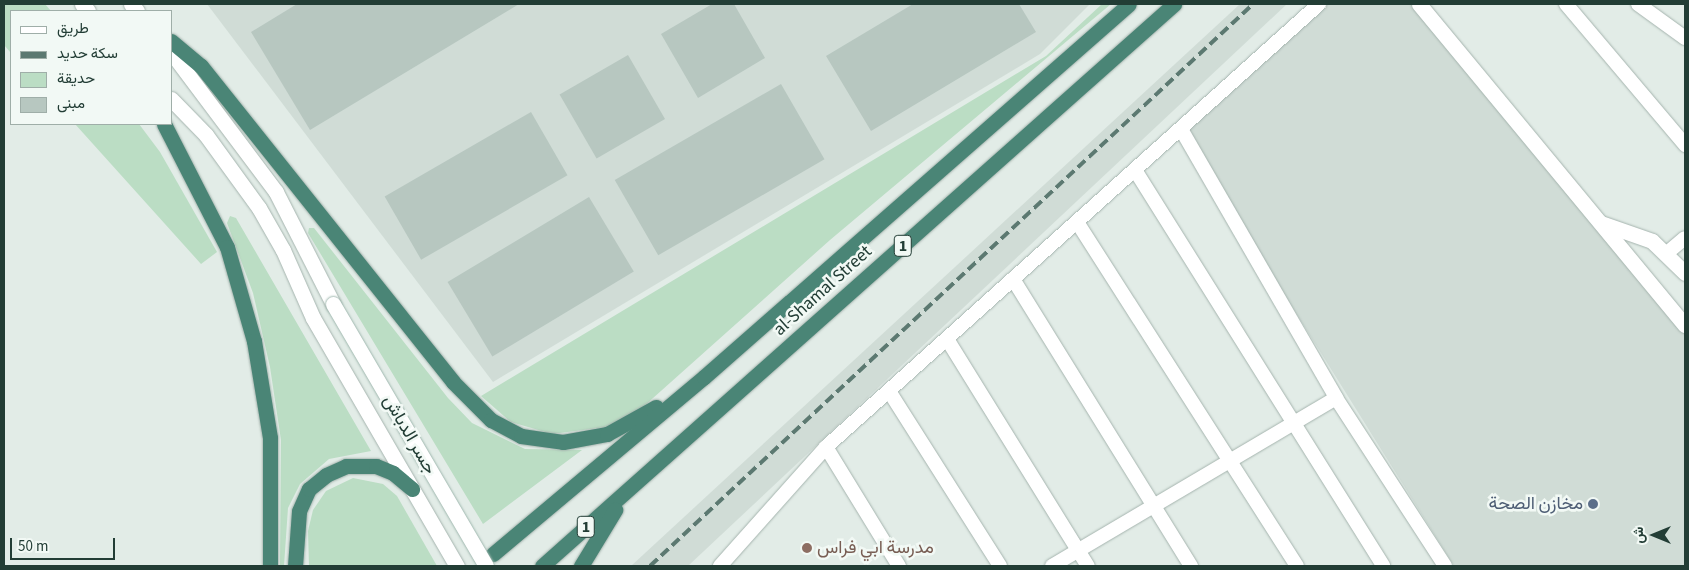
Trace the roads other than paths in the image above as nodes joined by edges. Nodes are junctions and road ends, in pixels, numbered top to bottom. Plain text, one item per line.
1 (1129, 4) edge
2 (1174, 4) edge
3 (1319, 4) edge
4 (1419, 4) edge
5 (1566, 4) edge
6 (1638, 4) edge
7 (1685, 38) edge
8 (172, 42) edge
9 (172, 53) edge
10 (172, 100) edge
11 (165, 125) edge
12 (1181, 129) junction
13 (1685, 145) edge
14 (1135, 170) junction
15 (1077, 222) junction
16 (1601, 223) junction
17 (1685, 238) edge
18 (1667, 253) junction
19 (1685, 273) edge
20 (1013, 279) junction
21 (1685, 325) edge
22 (946, 339) junction
23 (704, 377) junction
24 (889, 391) junction
25 (1336, 398) junction
26 (1294, 423) junction
27 (826, 447) junction
28 (1230, 461) junction
29 (631, 488) junction
30 (412, 489) junction
31 (1154, 506) junction
32 (1078, 550) junction
33 (490, 560) edge
34 (270, 566) edge
35 (295, 566) edge
36 (457, 566) edge
37 (542, 566) edge
38 (581, 566) edge
39 (720, 566) edge
40 (899, 566) edge
41 (1000, 566) edge
42 (1052, 566) edge
43 (1088, 566) edge
44 (1191, 566) edge
45 (1296, 566) edge
46 (1383, 566) edge
47 (1445, 566) edge

1 - 23 highway, al-Shamal Street / 1
2 - 29 highway, al-Shamal Street / 1
3 - 12 street
4 - 16 main road
5 - 13 street
6 - 7 street
8 - 23 highway
9 - 33 main road, جسر الدباش, bridge
10 - 30 main road, جسر الدباش
11 - 34 highway
12 - 14 street
12 - 25 street
14 - 15 street
14 - 26 street
15 - 20 street
15 - 28 street
16 - 18 main road
16 - 21 main road
17 - 18 street
18 - 19 main road
20 - 22 street
20 - 31 street
22 - 24 street
22 - 32 street
23 - 33 highway, al-Shamal Street / 1
24 - 27 street
24 - 41 street
25 - 26 street
25 - 47 street
26 - 28 street
26 - 46 street
27 - 39 street
27 - 40 street
28 - 31 street
28 - 45 street
29 - 37 highway, al-Shamal Street / 1
29 - 38 highway
30 - 35 highway
30 - 36 main road, جسر الدباش
31 - 32 street
31 - 44 street
32 - 42 street
32 - 43 street

